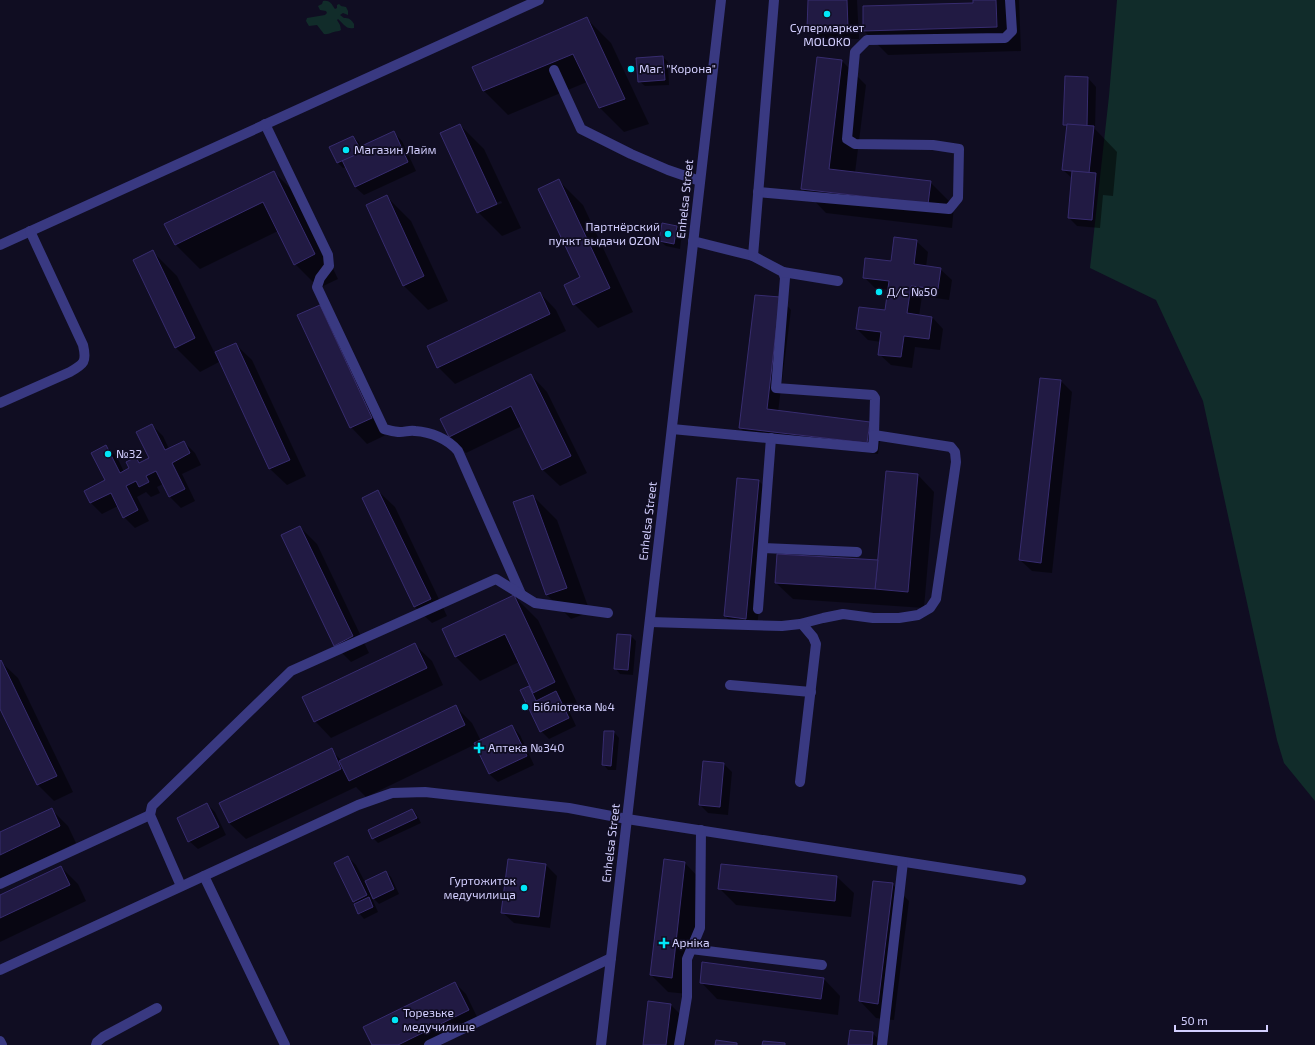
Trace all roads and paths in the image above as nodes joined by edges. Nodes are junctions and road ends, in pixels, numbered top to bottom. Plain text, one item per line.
1 (539, 0) edge
2 (721, 0) edge
3 (774, 0) edge
4 (1010, 0) edge
5 (554, 70) dead end
6 (265, 124) junction
7 (700, 181) junction
8 (758, 192) junction
9 (30, 231) junction
10 (693, 241) junction
11 (0, 245) edge
12 (753, 256) junction
13 (783, 272) junction
14 (838, 281) dead end
15 (0, 403) edge
16 (672, 429) junction
17 (874, 434) junction
18 (771, 438) junction
19 (763, 548) junction
20 (857, 552) dead end
21 (521, 594) junction
22 (758, 609) dead end
23 (608, 612) dead end
24 (650, 622) junction
25 (802, 624) junction
26 (730, 685) dead end
27 (811, 692) junction
28 (800, 782) dead end
29 (150, 815) junction
30 (627, 819) junction
31 (701, 830) junction
32 (903, 862) junction
33 (204, 876) junction
34 (1021, 880) dead end
35 (0, 884) edge
36 (181, 886) junction
37 (692, 949) junction
38 (611, 958) junction
39 (822, 966) dead end
40 (0, 970) edge
41 (157, 1008) dead end
42 (0, 1041) edge
43 (2, 1045) edge
44 (96, 1045) edge
45 (285, 1045) edge
46 (429, 1045) edge
47 (601, 1045) edge
48 (679, 1045) edge
49 (882, 1045) edge

1 - 6 street
2 - 7 street, Enhelsa Street
3 - 8 street
4 - 8 street
5 - 7 street
6 - 9 street
6 - 21 street
7 - 10 street, Enhelsa Street
8 - 12 street
9 - 11 street
9 - 15 street
10 - 12 street
10 - 16 street, Enhelsa Street
12 - 13 street
13 - 14 street
13 - 17 street
16 - 18 street
16 - 24 street, Enhelsa Street
17 - 18 street
17 - 25 street
18 - 19 street
19 - 20 street
19 - 22 street
21 - 23 street
21 - 29 street
24 - 25 street
24 - 30 street, Enhelsa Street
25 - 27 street
26 - 27 street
27 - 28 street
29 - 35 street
29 - 36 street
30 - 31 street
30 - 33 street
30 - 38 street, Enhelsa Street
31 - 32 street
31 - 37 street
32 - 34 street
32 - 49 street
33 - 36 street
33 - 45 street
36 - 40 street
37 - 39 street
37 - 48 street
38 - 46 street
38 - 47 street, Enhelsa Street
41 - 44 street
42 - 43 street

